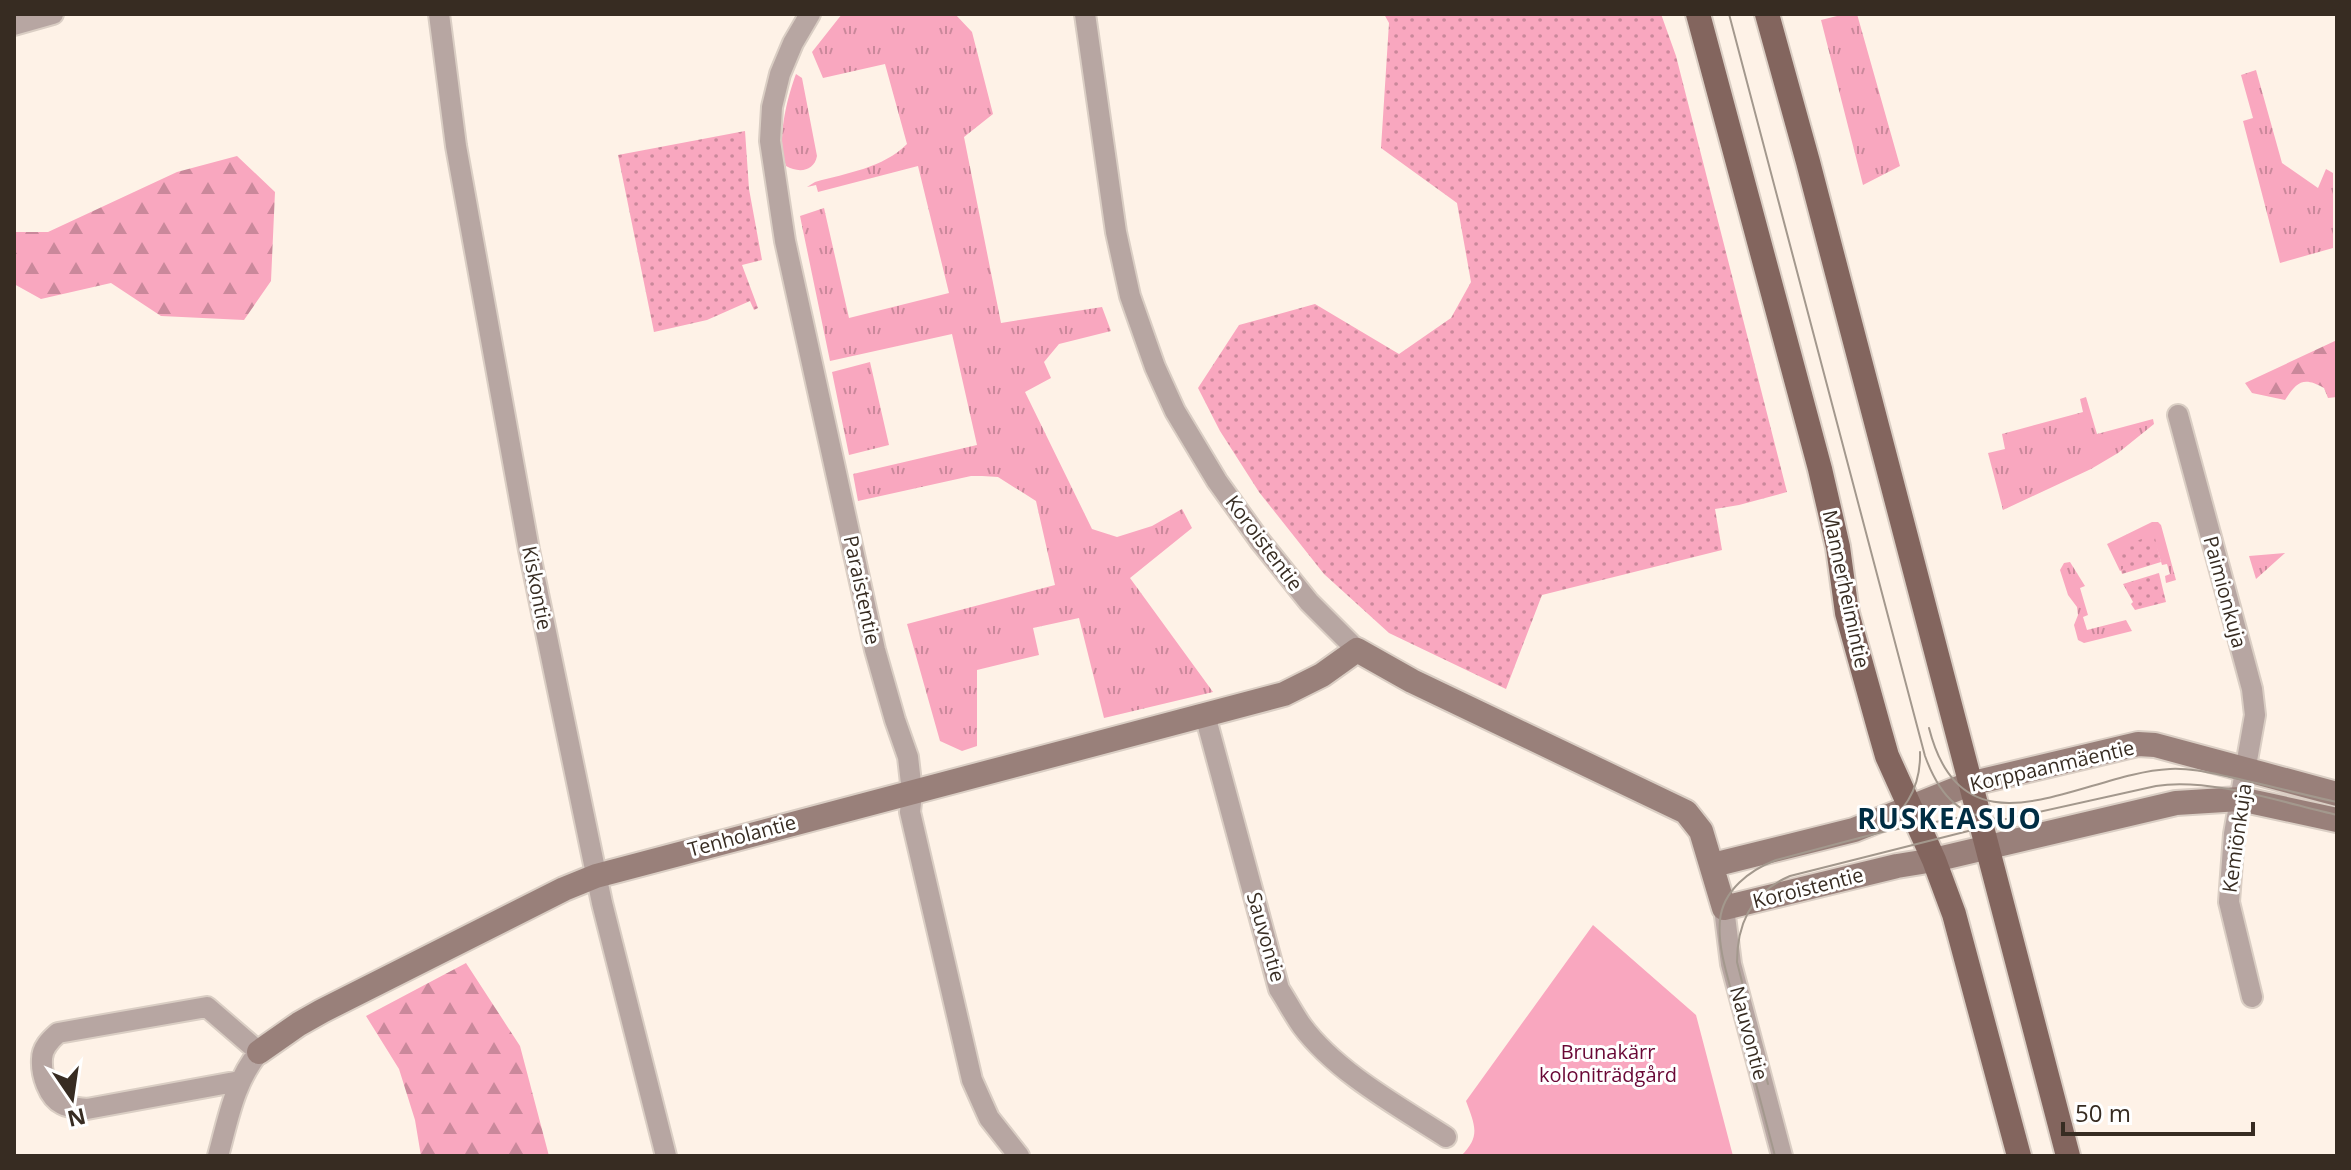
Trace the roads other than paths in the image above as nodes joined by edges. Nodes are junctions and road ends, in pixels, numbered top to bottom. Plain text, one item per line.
1 (53, 14) edge
2 (439, 14) edge
3 (810, 14) edge
4 (1085, 14) edge
5 (1698, 14) edge
6 (1767, 14) edge
7 (14, 25) edge
8 (2178, 415) dead end
9 (1357, 650) junction
10 (1205, 715) junction
11 (2246, 771) junction
12 (1969, 784) junction
13 (912, 792) junction
14 (2337, 794) edge
15 (2240, 799) junction
16 (1910, 809) junction
17 (2337, 820) edge
18 (1988, 848) junction
19 (1934, 860) junction
20 (1713, 865) junction
21 (596, 876) junction
22 (1724, 908) junction
23 (2252, 997) dead end
24 (259, 1052) junction
25 (240, 1081) junction
26 (1446, 1137) dead end
27 (218, 1156) edge
28 (666, 1156) edge
29 (1019, 1156) edge
30 (1782, 1156) edge
31 (2019, 1156) edge
32 (2068, 1156) edge

1 - 7 street
2 - 21 street, Kiskontie
3 - 13 street, Paraistentie
4 - 9 street, Koroistentie
5 - 16 main road, Mannerheimintie
6 - 12 main road
8 - 11 street, Paimionkuja
9 - 10 street, Tenholantie
9 - 20 street, Koroistentie
10 - 13 street, Tenholantie
10 - 26 street, Sauvontie
11 - 12 street, Korppaanmäentie
11 - 14 street, Korppaanmäentie
11 - 15 street, Kemiönkuja
12 - 16 street, Korppaanmäentie
12 - 18 main road
13 - 21 street, Tenholantie
13 - 29 street, Paraistentie
15 - 17 street
15 - 18 street
15 - 23 street, Kemiönkuja
16 - 19 main road, Mannerheimintie
16 - 20 street
18 - 19 street
18 - 32 main road
19 - 22 street, Koroistentie
19 - 31 main road, Mannerheimintie
20 - 22 street, Koroistentie
21 - 24 street, Tenholantie
21 - 28 street, Kiskontie
22 - 30 street, Nauvontie
24 - 25 street, Tenholantie
24 - 25 street
25 - 27 street, Tenholantie

